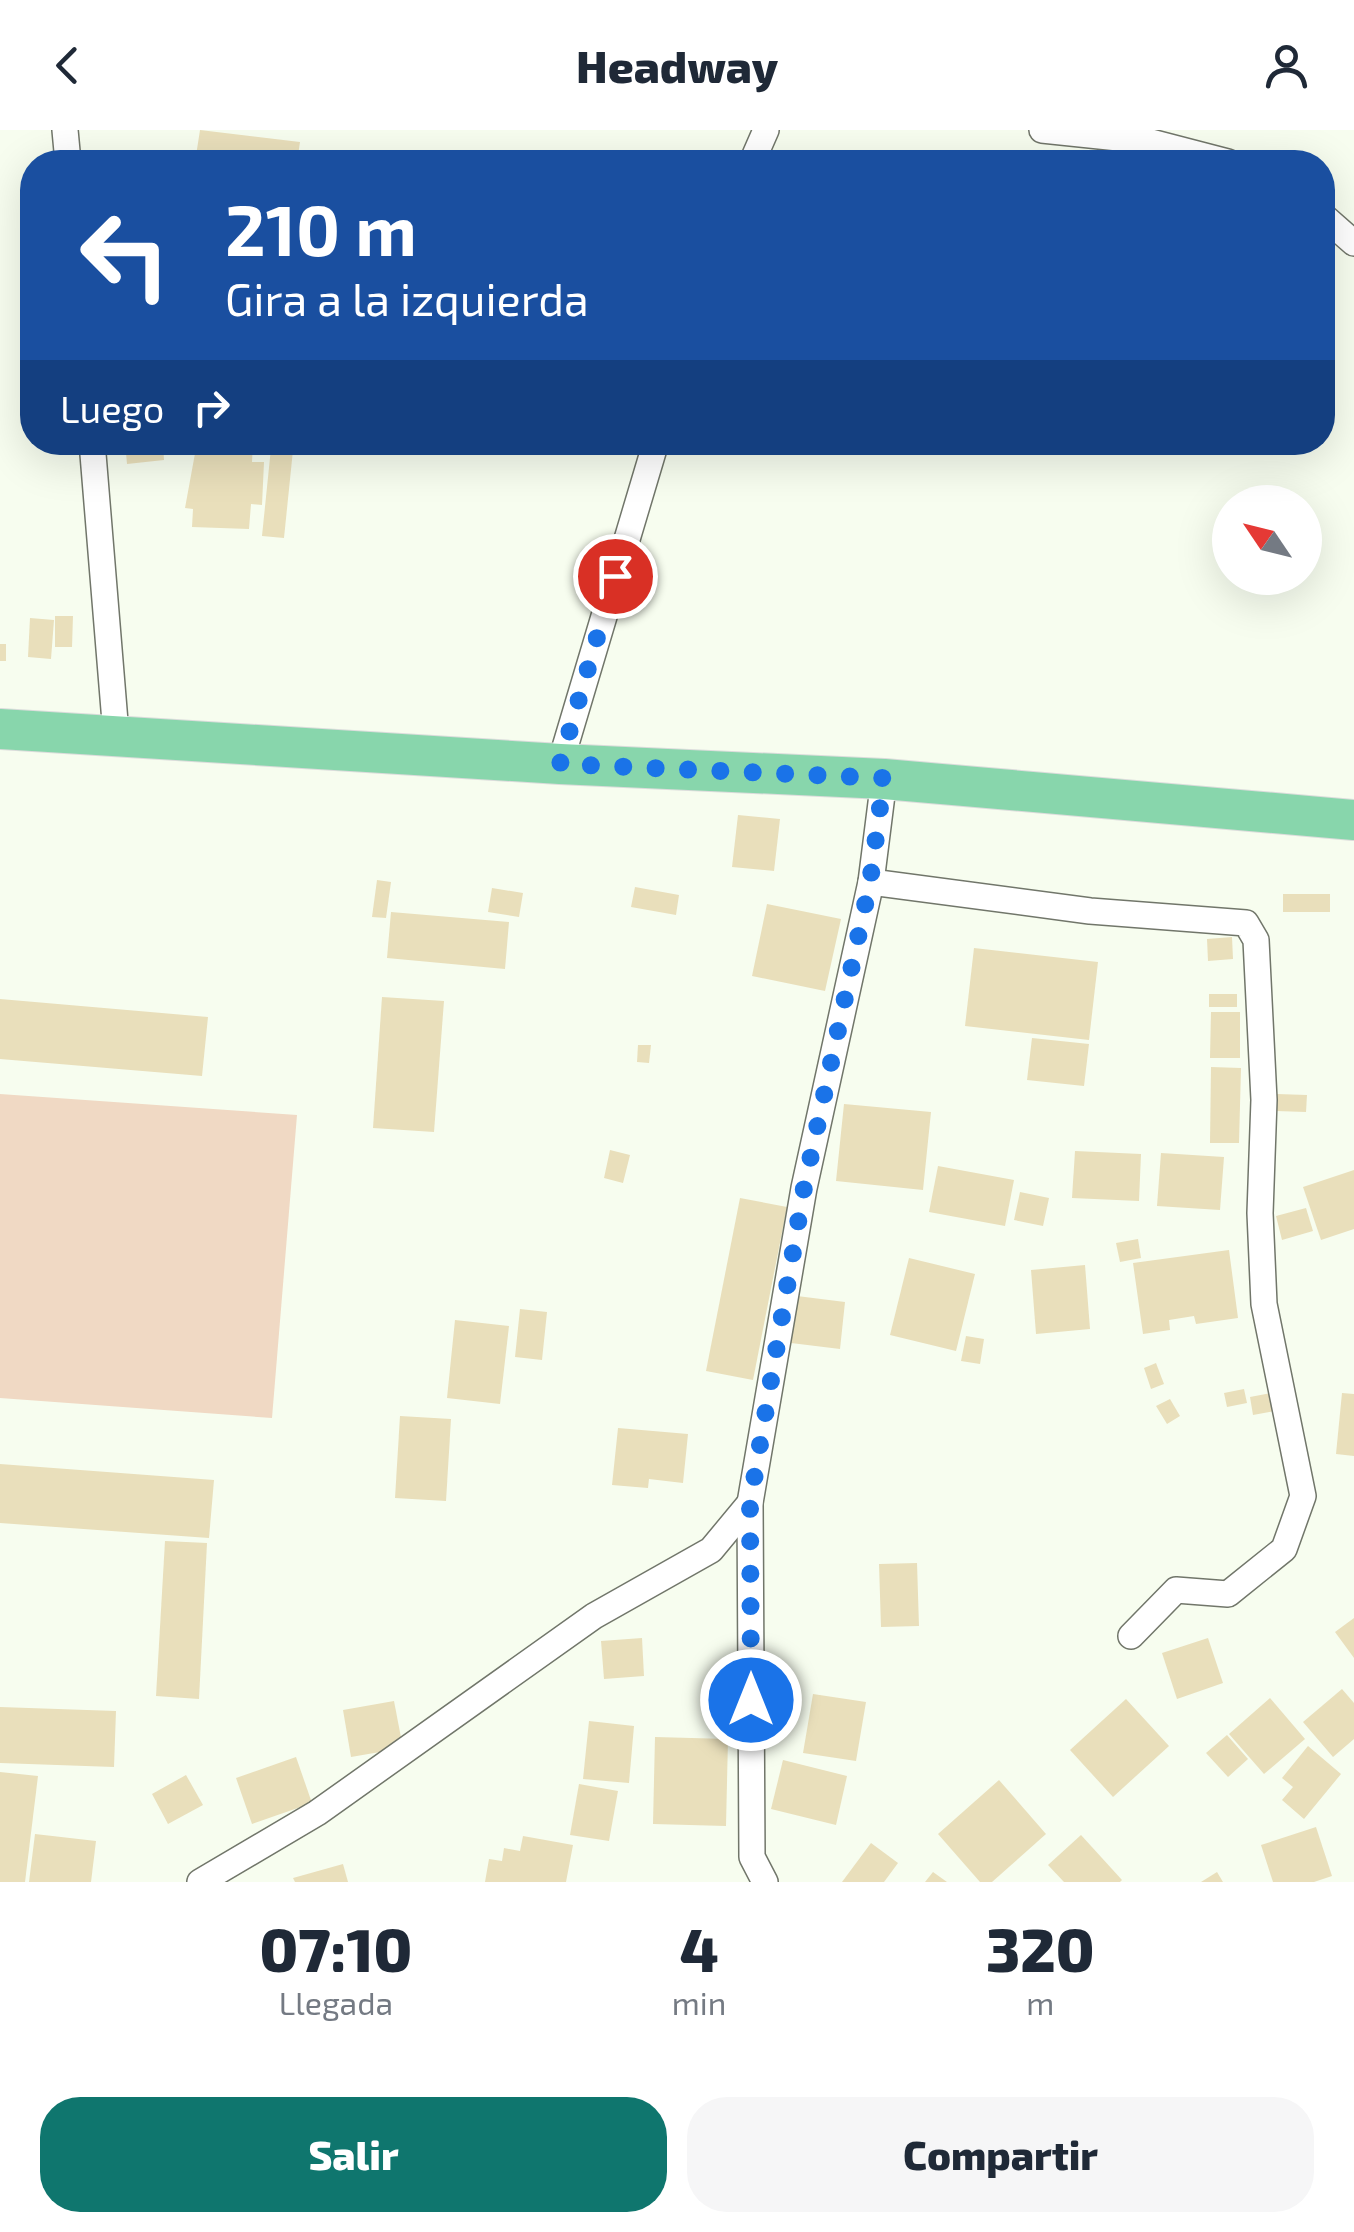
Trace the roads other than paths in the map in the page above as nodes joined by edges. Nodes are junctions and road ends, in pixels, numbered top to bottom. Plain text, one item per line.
1 (1042, 130) edge
2 (1179, 150) edge
3 (1335, 226) edge
4 (1354, 243) edge
5 (93, 455) edge
6 (652, 455) edge
7 (0, 729) edge
8 (116, 734) junction
9 (560, 764) junction
10 (884, 778) junction
11 (1354, 820) edge
12 (870, 882) junction
13 (750, 1503) junction
14 (1131, 1636) dead end
15 (200, 1882) edge
16 (765, 1882) edge

1 - 2 street
3 - 4 street
5 - 8 street
6 - 9 street
7 - 8 main road
8 - 9 main road
9 - 10 main road
10 - 11 main road
10 - 12 street
12 - 13 street
12 - 14 street
13 - 15 street
13 - 16 street

